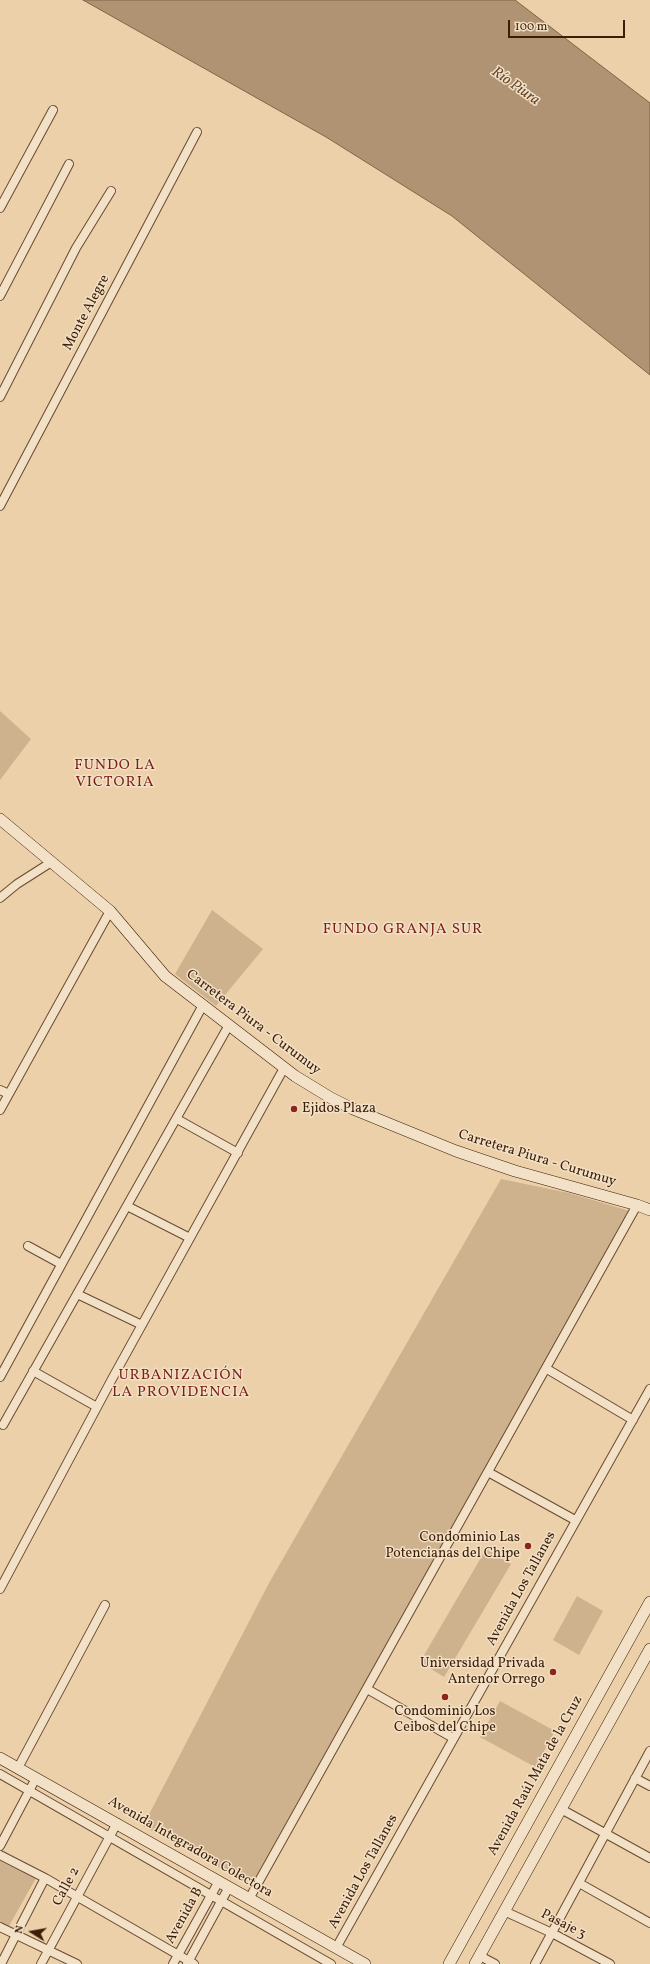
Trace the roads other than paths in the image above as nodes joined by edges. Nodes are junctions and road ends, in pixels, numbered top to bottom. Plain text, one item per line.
1 (53, 110) dead end
2 (197, 132) dead end
3 (69, 164) dead end
4 (111, 191) dead end
5 (0, 208) edge
6 (0, 296) edge
7 (0, 397) edge
8 (0, 506) edge
9 (0, 819) edge
10 (50, 863) junction
11 (0, 898) edge
12 (110, 911) junction
13 (203, 1005) junction
14 (229, 1025) junction
15 (284, 1068) junction
16 (0, 1090) edge
17 (9, 1094) junction
18 (0, 1110) edge
19 (177, 1119) junction
20 (238, 1153) junction
21 (637, 1205) junction
22 (127, 1206) junction
23 (650, 1210) edge
24 (190, 1238) junction
25 (28, 1246) dead end
26 (61, 1264) junction
27 (77, 1294) junction
28 (142, 1324) junction
29 (547, 1369) junction
30 (33, 1371) junction
31 (0, 1377) edge
32 (650, 1390) edge
33 (97, 1407) junction
34 (633, 1420) junction
35 (3, 1425) dead end
36 (488, 1472) junction
37 (576, 1520) junction
38 (0, 1589) edge
39 (650, 1602) edge
40 (105, 1605) dead end
41 (650, 1649) edge
42 (367, 1689) junction
43 (453, 1738) junction
44 (650, 1751) edge
45 (0, 1758) edge
46 (18, 1768) junction
47 (0, 1774) edge
48 (36, 1778) junction
49 (635, 1778) junction
50 (650, 1786) edge
51 (30, 1791) junction
52 (561, 1809) junction
53 (117, 1823) junction
54 (605, 1834) junction
55 (109, 1837) junction
56 (0, 1846) edge
57 (0, 1855) edge
58 (650, 1858) edge
59 (45, 1878) junction
60 (219, 1881) junction
61 (579, 1883) junction
62 (229, 1887) junction
63 (211, 1895) junction
64 (77, 1897) junction
65 (249, 1899) junction
66 (222, 1901) junction
67 (504, 1911) junction
68 (650, 1922) edge
69 (0, 1927) edge
70 (552, 1933) junction
71 (15, 1934) junction
72 (336, 1948) junction
73 (48, 1949) junction
74 (178, 1955) junction
75 (477, 1960) edge
76 (190, 1963) edge
77 (1, 1964) edge
78 (40, 1964) edge
79 (77, 1964) edge
80 (174, 1964) edge
81 (331, 1964) edge
82 (366, 1964) edge
83 (449, 1964) edge
84 (495, 1964) edge
85 (535, 1964) edge
86 (610, 1964) edge

1 - 5 street
2 - 8 street, Monte Alegre
3 - 6 street
4 - 7 street
9 - 10 main road, Carretera Piura - Curumuy
10 - 11 street
10 - 12 main road, Carretera Piura - Curumuy
12 - 13 main road, Carretera Piura - Curumuy
12 - 17 street
13 - 14 main road, Carretera Piura - Curumuy
13 - 26 street
14 - 15 main road, Carretera Piura - Curumuy
14 - 19 street
15 - 20 street
15 - 21 main road, Carretera Piura - Curumuy
16 - 17 street
17 - 18 street
19 - 20 street
19 - 22 street
20 - 24 street
21 - 23 main road, Carretera Piura - Curumuy
21 - 29 street
22 - 24 street
22 - 27 street
24 - 28 street
25 - 26 street
26 - 31 street
27 - 28 street
27 - 30 street
28 - 33 street
29 - 34 street
29 - 36 street
30 - 33 street
30 - 35 street
32 - 34 street, Avenida Los Tallanes
33 - 38 street
34 - 37 street, Avenida Los Tallanes
36 - 37 street
36 - 42 street
37 - 43 street, Avenida Los Tallanes
39 - 83 main road, Avenida Raúl Mata de la Cruz
40 - 46 street
41 - 52 main road
42 - 43 street
42 - 65 street
43 - 72 street, Avenida Los Tallanes
44 - 49 street
45 - 46 main road, Avenida Integradora Colectora
46 - 48 main road, Avenida Integradora Colectora
47 - 51 street
48 - 51 street
48 - 53 main road, Avenida Integradora Colectora
49 - 50 street
49 - 54 street
51 - 55 street
51 - 56 street
52 - 54 street
52 - 67 main road
53 - 55 street, Calle 2
53 - 60 main road, Avenida Integradora Colectora
54 - 58 street
54 - 61 street
55 - 63 street
55 - 64 street, Calle 2
57 - 59 street
59 - 64 street
59 - 71 street
60 - 62 main road, Avenida Integradora Colectora
60 - 63 street, Avenida B
61 - 68 street
61 - 70 street
62 - 65 main road, Avenida Integradora Colectora
62 - 66 street, Avenida B
63 - 66 street
63 - 74 street, Avenida B
64 - 73 street, Calle 2
64 - 74 street
65 - 72 main road, Avenida Integradora Colectora
66 - 76 street, Avenida B
66 - 81 street
67 - 70 street, Pasaje 3
67 - 75 main road
69 - 71 street
70 - 85 street
70 - 86 street, Pasaje 3
71 - 73 street
71 - 77 street
72 - 82 main road, Avenida Integradora Colectora
73 - 78 street, Calle 2
73 - 79 street
74 - 76 street
74 - 80 street, Avenida B
75 - 84 street

